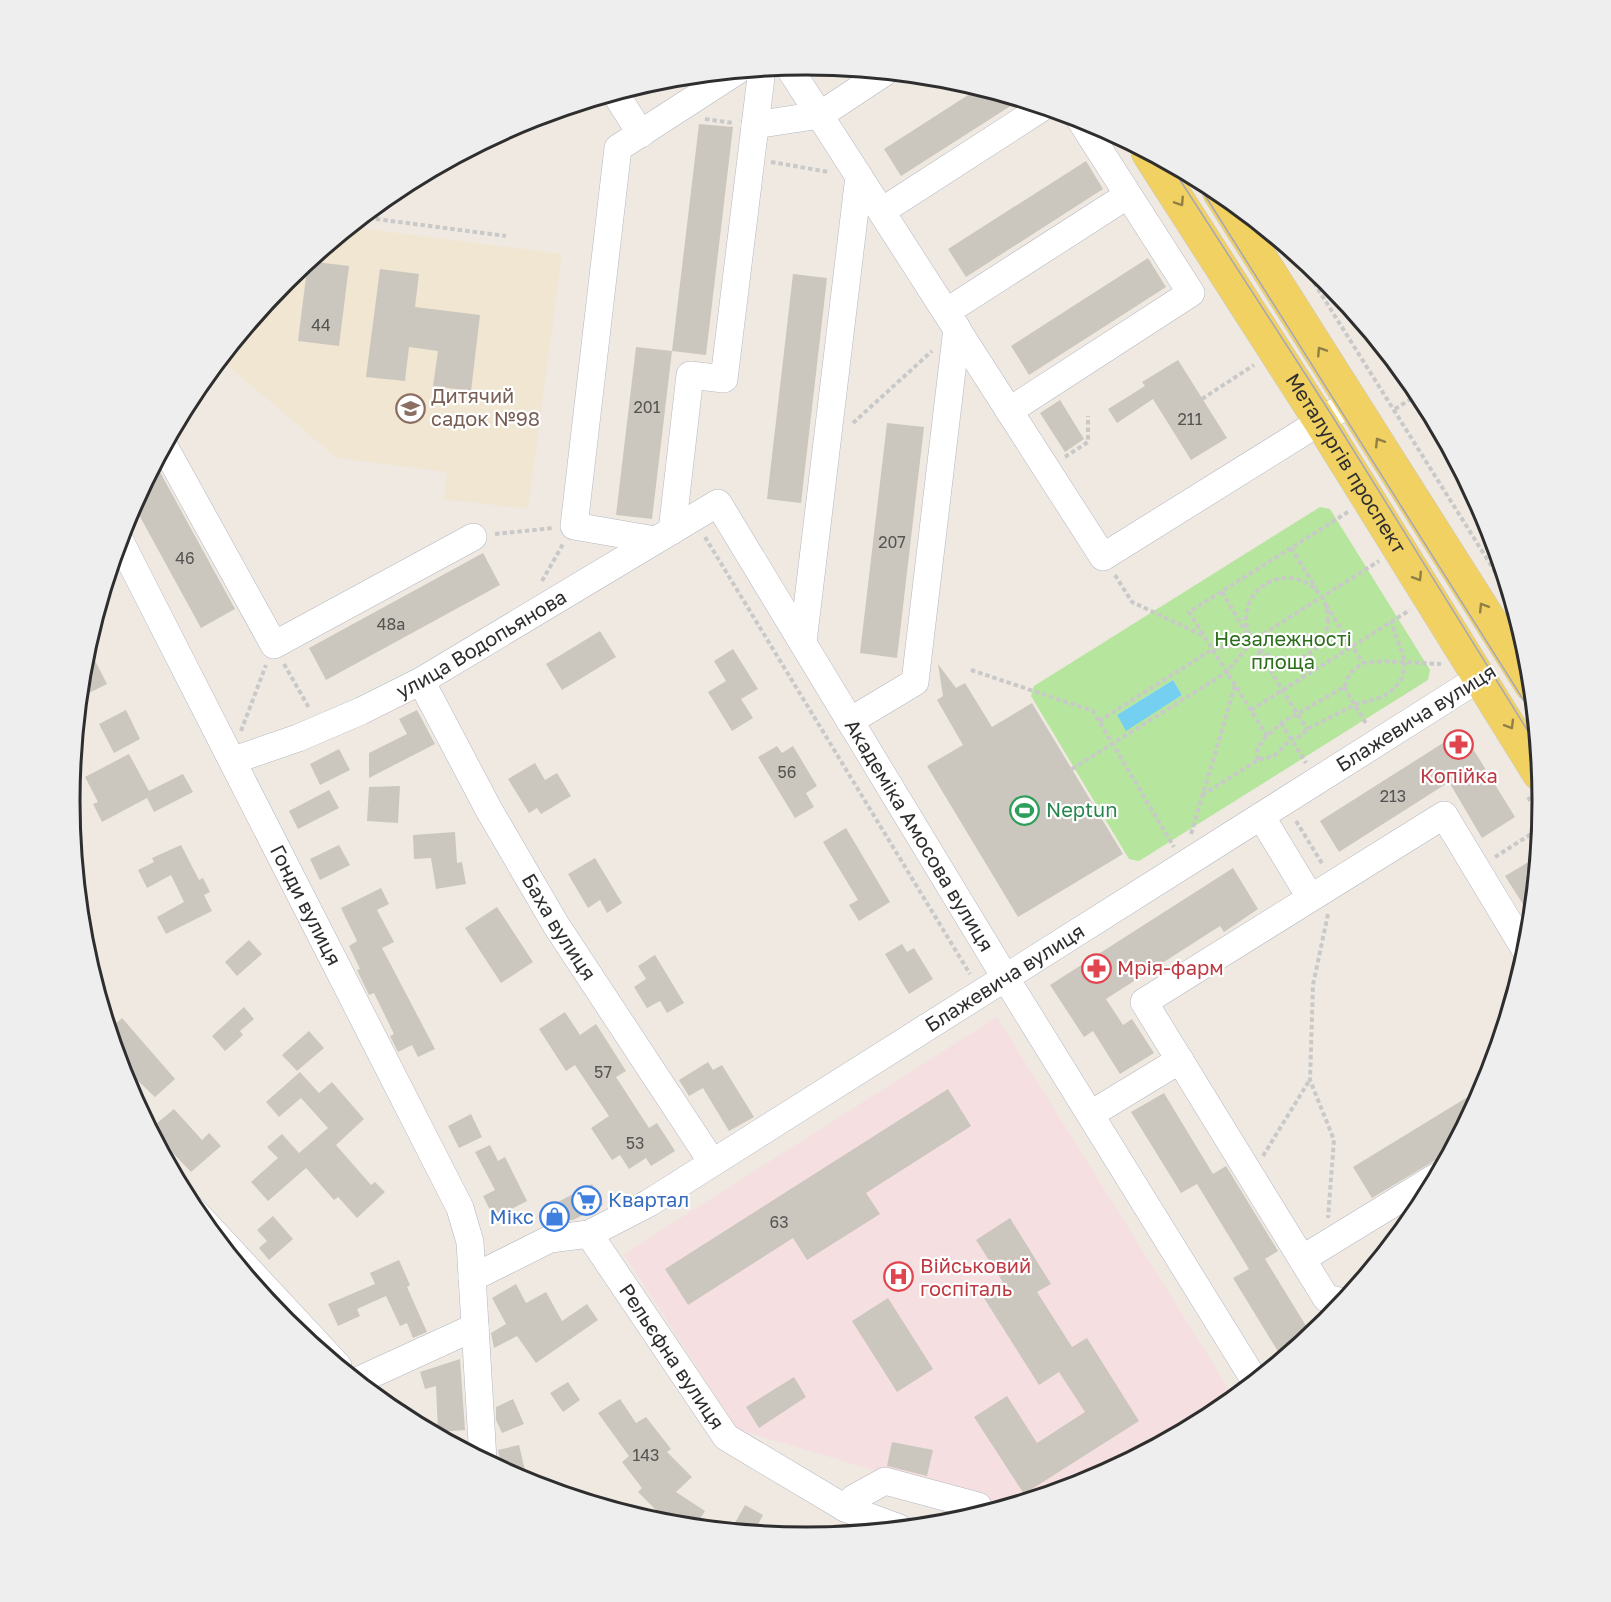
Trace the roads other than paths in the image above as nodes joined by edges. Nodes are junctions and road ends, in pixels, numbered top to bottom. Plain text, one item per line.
1 (794, 75) edge
2 (761, 77) edge
3 (875, 79) edge
4 (723, 80) edge
5 (619, 100) edge
6 (1034, 113) edge
7 (820, 115) junction
8 (755, 125) junction
9 (1088, 132) edge
10 (641, 134) junction
11 (1156, 166) edge
12 (859, 177) junction
13 (1128, 195) junction
14 (882, 211) junction
15 (1238, 219) edge
16 (1245, 224) edge
17 (1204, 240) junction
18 (951, 320) junction
19 (1353, 400) junction
20 (1009, 411) junction
21 (1320, 421) junction
22 (168, 454) edge
23 (718, 503) joint
24 (673, 530) junction
25 (473, 537) road end
26 (125, 550) edge
27 (803, 642) junction
28 (1515, 645) edge
29 (1517, 655) edge
30 (1481, 677) junction
31 (421, 681) junction
32 (850, 721) junction
33 (1530, 759) edge
34 (234, 760) junction
35 (1261, 816) junction
36 (1310, 897) junction
37 (1519, 939) edge
38 (1005, 977) junction
39 (1180, 1060) junction
40 (1091, 1114) junction
41 (712, 1162) junction
42 (1404, 1210) edge
43 (589, 1234) junction
44 (1302, 1259) junction
45 (472, 1278) junction
46 (1333, 1300) edge
47 (475, 1328) junction
48 (1251, 1374) edge
49 (365, 1378) edge
50 (482, 1451) edge
51 (978, 1506) dead end
52 (845, 1508) junction
53 (884, 1522) edge

1 - 7 street
2 - 8 street
3 - 7 street
4 - 10 street
5 - 10 street
6 - 14 street
7 - 8 street
7 - 12 street
8 - 24 street
9 - 13 street
10 - 24 street
11 -> 17 main road, Металургів проспект
12 - 14 street
12 - 27 street
13 - 18 street
13 - 20 street
14 - 18 street
15 - 17 street
19 -> 16 main road, Металургів проспект
17 - 21 main road, Металургів проспект
18 - 20 street
18 - 32 street
19 - 21 street
28 -> 19 main road, Металургів проспект
20 - 21 street
21 -> 30 main road, Металургів проспект
22 - 25 street
23 - 24 street, улица Водопьянова
23 - 27 street, Академіка Амосова вулиця
24 - 31 street, улица Водопьянова
26 - 34 street, Гонди вулиця
27 - 32 street, Академіка Амосова вулиця
29 - 30 main road, Блажевича вулиця
30 -> 33 main road, Металургів проспект
30 - 35 street, Блажевича вулиця
31 - 34 street, улица Водопьянова
31 - 41 street, Баха вулиця
32 - 38 street, Академіка Амосова вулиця
34 - 45 street, Гонди вулиця
35 - 36 street
35 - 38 street, Блажевича вулиця
36 - 37 street
36 - 39 street
38 - 40 street, Академіка Амосова вулиця
38 - 41 street, Блажевича вулиця
39 - 40 street
39 - 44 street
40 - 48 street, Академіка Амосова вулиця
41 - 43 street, Блажевича вулиця
42 - 44 street
43 - 45 street, Блажевича вулиця
43 - 52 street, Рельєфна вулиця
44 - 46 street
45 - 47 street
47 - 49 street
47 - 50 street
51 - 52 street
52 - 53 street, Рельєфна вулиця

